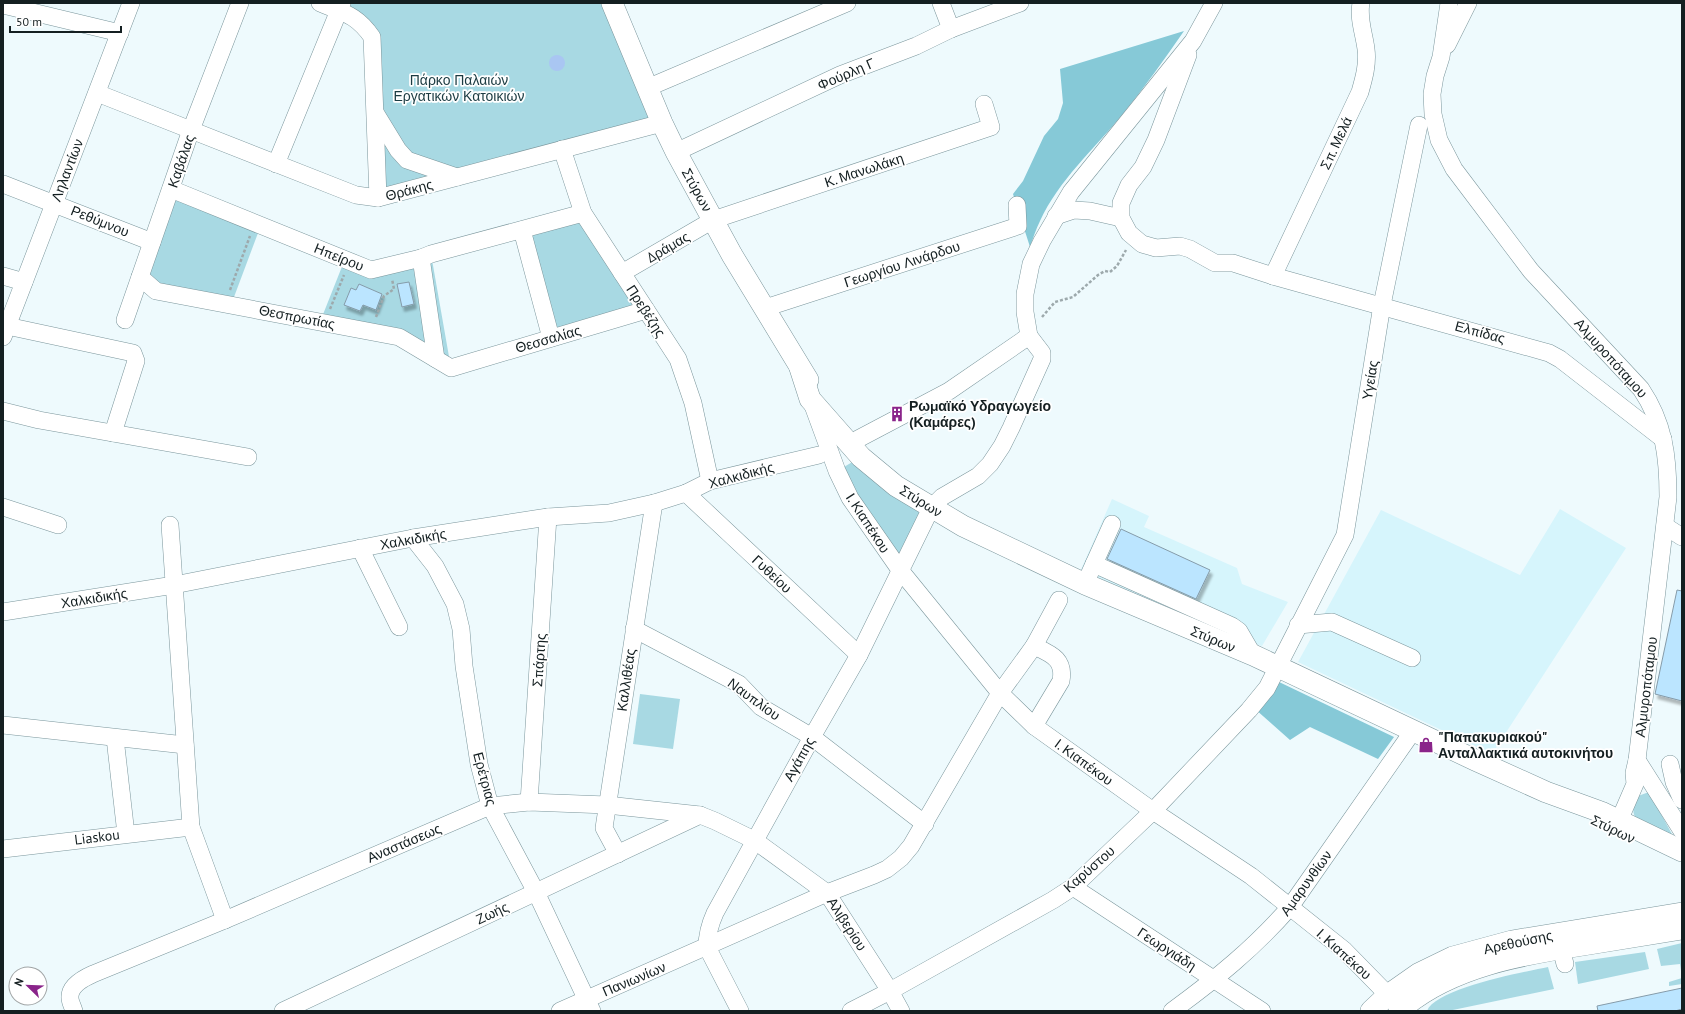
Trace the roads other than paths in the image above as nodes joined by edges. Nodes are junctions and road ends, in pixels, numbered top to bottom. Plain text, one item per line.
1 (131, 3) edge
2 (240, 3) edge
3 (320, 3) edge
4 (612, 3) edge
5 (847, 3) edge
6 (942, 3) edge
7 (1020, 3) edge
8 (1214, 3) edge
9 (1361, 3) edge
10 (1449, 3) edge
11 (1468, 3) edge
12 (3, 5) edge
13 (23, 6) edge
14 (341, 7) edge
15 (951, 29) junction
16 (120, 33) junction
17 (1193, 41) junction
18 (1440, 57) junction
19 (646, 88) junction
20 (97, 93) junction
21 (984, 104) dead end
22 (375, 112) junction
23 (662, 123) junction
24 (1419, 125) dead end
25 (191, 130) junction
26 (562, 149) junction
27 (676, 152) junction
28 (276, 164) junction
29 (457, 177) junction
30 (3, 184) edge
31 (171, 189) junction
32 (378, 198) junction
33 (54, 203) junction
34 (1017, 204) dead end
35 (583, 213) junction
36 (1056, 216) junction
37 (1121, 218) junction
38 (713, 220) junction
39 (522, 230) junction
40 (152, 242) junction
41 (421, 258) junction
42 (622, 273) junction
43 (3, 276) edge
44 (1273, 276) junction
45 (140, 277) junction
46 (24, 282) junction
47 (1382, 306) junction
48 (765, 308) junction
49 (646, 310) junction
50 (125, 320) dead end
51 (1027, 329) junction
52 (5, 331) edge
53 (550, 338) junction
54 (436, 359) junction
55 (451, 368) joint
56 (800, 368) junction
57 (813, 408) junction
58 (3, 411) edge
59 (113, 433) junction
60 (858, 439) junction
61 (1663, 439) junction
62 (248, 456) dead end
63 (818, 456) junction
64 (837, 471) junction
65 (1675, 472) edge
66 (885, 478) junction
67 (710, 481) junction
68 (686, 494) junction
69 (654, 503) junction
70 (3, 507) edge
71 (931, 508) junction
72 (548, 517) junction
73 (1112, 524) dead end
74 (58, 525) dead end
75 (170, 525) dead end
76 (1665, 526) junction
77 (1682, 537) edge
78 (413, 538) junction
79 (360, 548) junction
80 (1094, 564) junction
81 (900, 570) junction
82 (1084, 584) junction
83 (174, 585) junction
84 (1059, 600) dead end
85 (3, 612) edge
86 (1298, 626) junction
87 (399, 627) dead end
88 (634, 628) junction
89 (1034, 646) junction
90 (859, 655) junction
91 (1253, 655) junction
92 (1412, 658) dead end
93 (1278, 667) junction
94 (1000, 693) junction
95 (3, 725) edge
96 (1034, 726) junction
97 (1413, 731) junction
98 (812, 736) junction
99 (115, 738) junction
100 (185, 746) junction
101 (1670, 764) dead end
102 (1635, 766) junction
103 (1546, 792) junction
104 (529, 802) junction
105 (607, 805) junction
106 (490, 806) junction
107 (1153, 811) junction
108 (1679, 812) edge
109 (700, 815) junction
110 (1614, 819) junction
111 (925, 824) junction
112 (191, 827) junction
113 (1682, 831) edge
114 (126, 834) junction
115 (754, 840) junction
116 (3, 849) edge
117 (1682, 851) edge
118 (618, 854) junction
119 (1682, 862) edge
120 (1073, 887) junction
121 (536, 892) junction
122 (827, 893) junction
123 (1290, 907) junction
124 (1682, 913) edge
125 (225, 920) junction
126 (1682, 929) edge
127 (707, 947) junction
128 (1214, 980) junction
129 (890, 991) junction
130 (590, 1005) edge
131 (1399, 1006) edge
132 (74, 1011) edge
133 (283, 1011) edge
134 (560, 1011) edge
135 (740, 1011) edge
136 (851, 1011) edge
137 (901, 1011) edge
138 (1172, 1011) edge
139 (1262, 1011) edge
140 (1371, 1011) edge

1 - 16 street, Ληλαντίων
2 - 25 street, Καβάλας
3 - 14 street
4 - 19 main road, Στύρων
5 - 19 street
6 - 15 street
7 - 15 street, Φούρλη Γ
8 - 17 street
9 - 44 street, Σπ. Μελά
10 - 18 street
11 - 18 street
12 - 13 street
13 - 16 street
14 - 22 street
14 - 28 street
15 - 27 street, Φούρλη Γ
16 - 20 street, Ληλαντίων
17 - 36 street
17 - 37 street
18 - 61 street, Αλμυροπόταμου
19 - 23 main road, Στύρων
20 - 25 street, Θράκης
20 - 33 street, Ληλαντίων
21 - 38 street, Κ. Μανωλάκη
22 - 29 street
22 - 32 street
23 - 26 street, Θράκης
23 - 27 main road, Στύρων
24 - 47 street, Υγείας
25 - 28 street, Θράκης
25 - 31 street, Καβάλας
26 - 29 street, Θράκης
26 - 35 street, Πρεβέζης
27 - 38 main road, Στύρων
28 - 32 street, Θράκης
29 - 32 street, Θράκης
30 - 33 street, Ρεθύμνου
31 - 40 street, Καβάλας
31 - 41 street, Ηπείρου
33 - 40 street, Ρεθύμνου
33 - 46 street, Ληλαντίων
34 - 48 street, Γεωργίου Λινάρδου
35 - 39 street, Ηπείρου
35 - 42 street, Πρεβέζης
36 - 37 street
36 - 51 street
37 - 44 street, Ελπίδας
38 - 42 street, Δράμας
38 - 48 main road, Στύρων
39 - 41 street, Ηπείρου
39 - 53 street
40 - 45 street, Καβάλας
41 - 54 street
42 - 49 street, Πρεβέζης
43 - 46 street
44 - 47 street, Ελπίδας
45 - 50 street, Καβάλας
45 - 54 street, Θεσπρωτίας
46 - 52 street, Ληλαντίων
47 - 61 street, Ελπίδας
47 - 86 street, Υγείας
48 - 56 main road, Στύρων
49 - 53 street, Θεσσαλίας
49 - 67 street, Πρεβέζης
51 - 60 street
51 - 71 street
52 - 59 street
53 - 55 street, Θεσσαλίας
54 - 55 street, Θεσπρωτίας
56 - 57 main road, Στύρων
56 - 60 main road, Στύρων
57 - 63 street
57 - 64 street, Ι. Κιαπέκου
57 - 66 main road, Στύρων
58 - 59 street
59 - 62 street
60 - 66 main road, Στύρων
61 - 65 street, Αλμυροπόταμου
63 - 64 street, Ι. Κιαπέκου
63 - 67 street, Χαλκιδικής
64 - 81 street, Ι. Κιαπέκου
65 - 76 street, Αλμυροπόταμου
66 - 71 main road, Στύρων
67 - 68 street, Χαλκιδικής
68 - 69 street, Χαλκιδικής
68 - 90 street, Γυθείου
69 - 72 street, Χαλκιδικής
69 - 88 street, Καλλιθέας
70 - 74 street
71 - 81 street, Αγάπης
71 - 82 main road, Στύρων
72 - 78 street, Χαλκιδικής
72 - 104 street, Σπάρτης
73 - 80 street
75 - 83 street
76 - 77 street
76 - 102 street, Αλμυροπόταμου
78 - 79 street, Χαλκιδικής
78 - 106 street, Ερέτριας
79 - 83 street, Χαλκιδικής
79 - 87 street
80 - 82 street
80 - 91 street
81 - 90 street, Αγάπης
81 - 94 street, Ι. Κιαπέκου
82 - 91 main road, Στύρων
83 - 85 street, Χαλκιδικής
83 - 100 street
84 - 89 street, Πανιωνίων
86 - 92 street
86 - 93 street, Υγείας
88 - 98 street, Ναυπλίου
88 - 105 street, Καλλιθέας
89 - 94 street, Πανιωνίων
89 - 96 street
90 - 98 street, Αγάπης
91 - 93 main road, Στύρων
93 - 97 main road, Στύρων
93 - 107 street, Καρύστου
94 - 96 street, Ι. Κιαπέκου
94 - 111 street, Πανιωνίων
95 - 99 street
96 - 107 street, Ι. Κιαπέκου
97 - 103 main road, Στύρων
97 - 123 street, Αμαρυνθίων
98 - 111 street, Ναυπλίου
98 - 115 street, Αγάπης
99 - 100 street
99 - 114 street
100 - 112 street
101 - 108 street
102 - 108 street
102 - 110 street, Αλμυροπόταμου
103 - 110 main road, Στύρων
103 - 119 main road, Στύρων
104 - 105 street, Αναστάσεως
104 - 106 street, Αναστάσεως
105 - 109 street, Αναστάσεως
105 - 118 street, Καλλιθέας
106 - 121 street, Ερέτριας
106 - 125 street, Αναστάσεως
107 - 120 street, Καρύστου
107 - 123 street, Ι. Κιαπέκου
108 - 113 street
109 - 115 street, Αναστάσεως
109 - 118 street, Ζωής
110 - 117 main road, Στύρων
111 - 122 street, Πανιωνίων
112 - 114 street, Liaskou
112 - 125 street
114 - 116 street, Liaskou
115 - 122 street, Αλιβερίου
115 - 127 street, Αγάπης
118 - 121 street, Ζωής
120 - 128 street, Γεωργιάδη
120 - 129 street, Καρύστου
121 - 130 street, Ερέτριας
121 - 133 street, Ζωής
122 - 127 street, Πανιωνίων
122 - 129 street, Αλιβερίου
123 - 128 street, Αμαρυνθίων
123 - 131 street, Ι. Κιαπέκου
124 - 131 main road, Αρεθούσης
125 - 132 street, Αναστάσεως
126 - 131 main road, Αρεθούσης
127 - 130 street, Πανιωνίων
127 - 135 street
128 - 138 street, Αμαρυνθίων
128 - 139 street, Γεωργιάδη
129 - 136 street, Καρύστου
129 - 137 street, Αλιβερίου
130 - 134 street, Πανιωνίων
131 - 140 main road, Αρεθούσης

